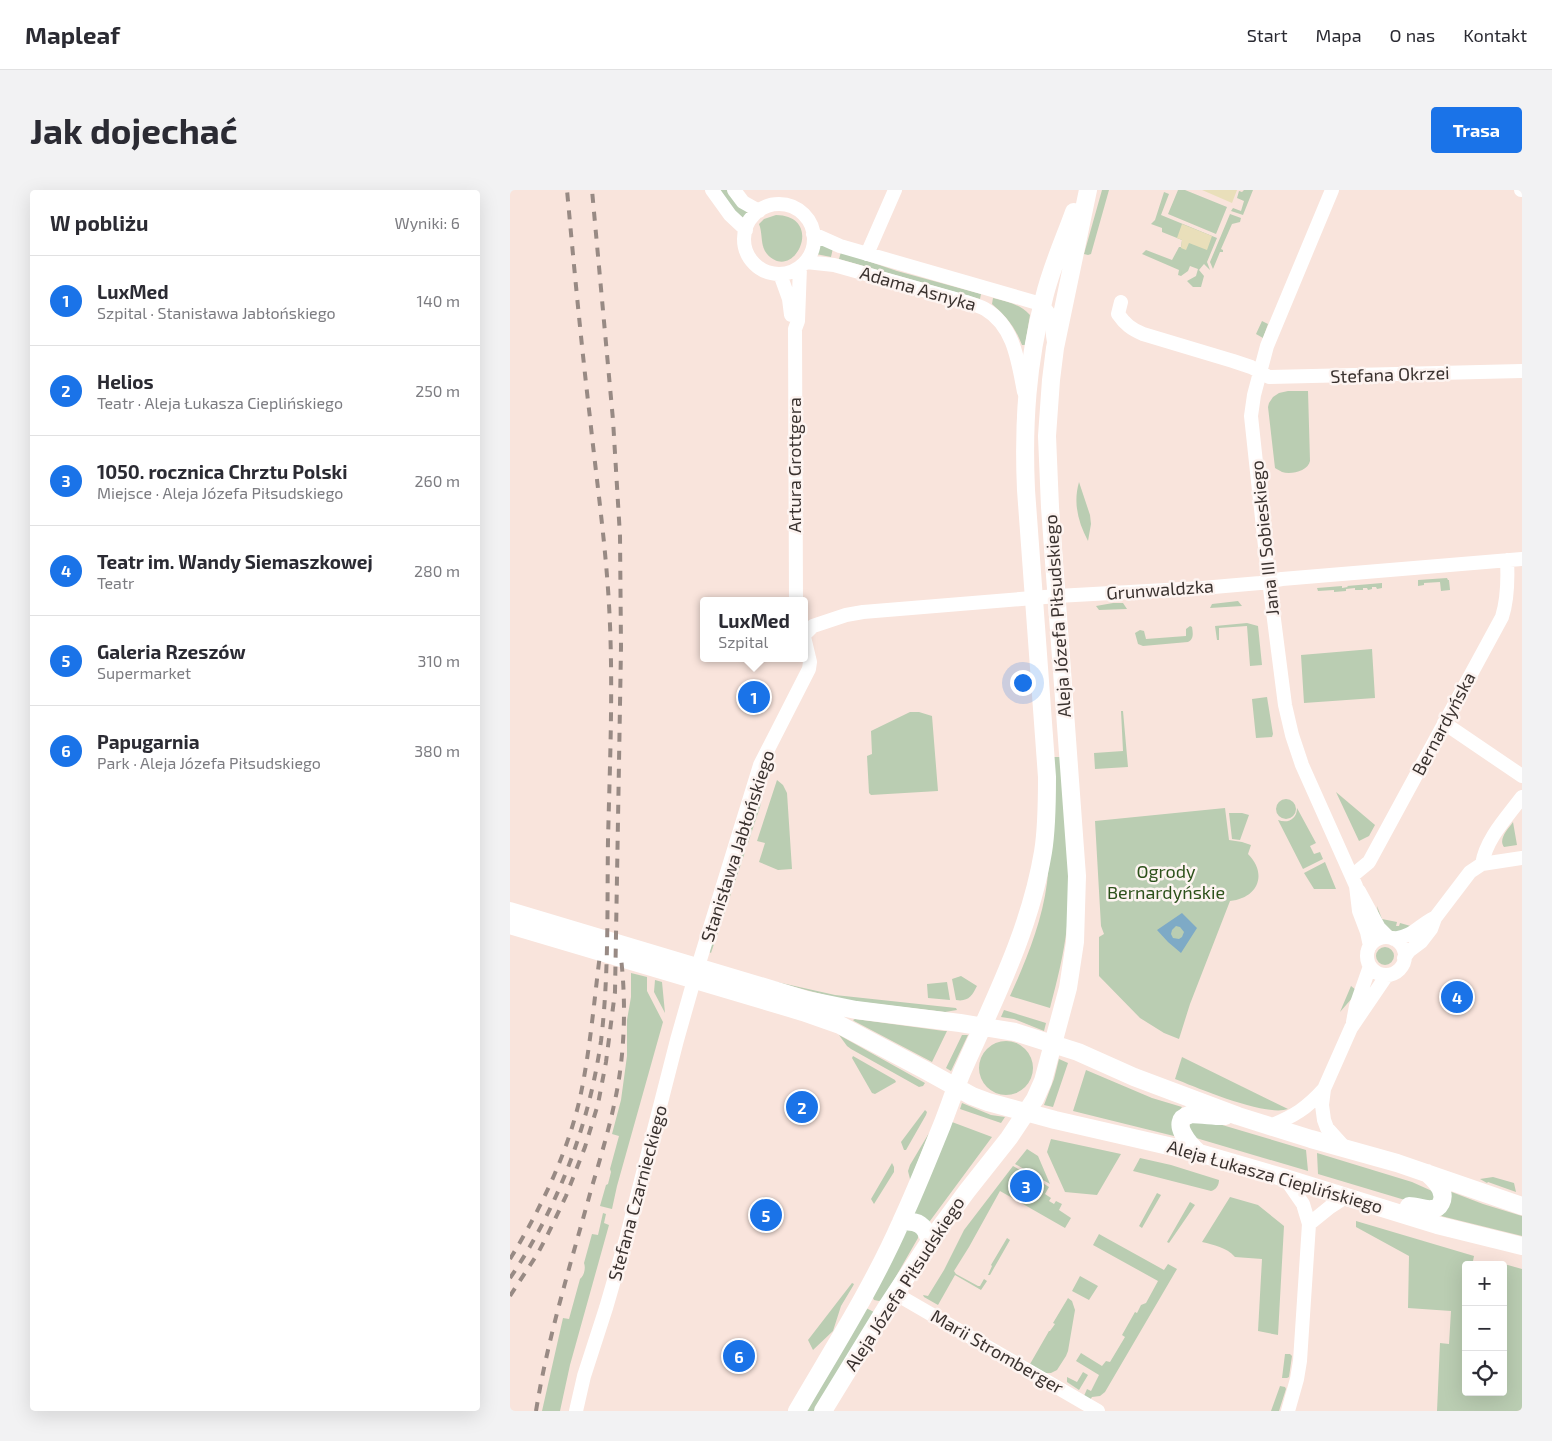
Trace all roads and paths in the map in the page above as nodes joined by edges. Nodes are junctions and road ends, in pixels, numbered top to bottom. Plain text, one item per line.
1 (712, 190) edge
2 (734, 190) edge
3 (895, 190) edge
4 (1082, 190) edge
5 (1088, 190) edge
6 (1332, 190) edge
7 (759, 211) junction
8 (746, 230) junction
9 (813, 234) junction
10 (867, 254) junction
11 (803, 264) junction
12 (780, 274) junction
13 (1121, 302) dead end
14 (1042, 306) junction
15 (795, 329) junction
16 (1055, 348) junction
17 (1522, 370) edge
18 (1259, 372) junction
19 (1026, 402) junction
20 (1522, 559) edge
21 (1507, 560) junction
22 (1269, 581) junction
23 (1057, 596) junction
24 (796, 597) edge
25 (1035, 598) junction
26 (808, 632) edge
27 (808, 653) edge
28 (1444, 723) junction
29 (1522, 776) edge
30 (1522, 797) edge
31 (1522, 858) edge
32 (1482, 864) junction
33 (1354, 881) junction
34 (510, 911) edge
35 (1435, 918) junction
36 (510, 924) edge
37 (557, 931) junction
38 (1391, 938) junction
39 (1370, 946) junction
40 (1404, 958) junction
41 (1370, 966) junction
42 (696, 973) joint
43 (1387, 975) junction
44 (726, 982) junction
45 (983, 1026) junction
46 (1351, 1028) junction
47 (1054, 1044) junction
48 (956, 1087) junction
49 (1324, 1089) junction
50 (1027, 1112) junction
51 (1238, 1116) junction
52 (1270, 1126) junction
53 (1345, 1148) junction
54 (1199, 1153) junction
55 (1427, 1173) junction
56 (1285, 1178) junction
57 (1347, 1196) junction
58 (1378, 1206) junction
59 (1522, 1206) edge
60 (902, 1222) junction
61 (1308, 1224) junction
62 (930, 1241) junction
63 (1522, 1246) edge
64 (864, 1295) junction
65 (891, 1301) junction
66 (839, 1386) junction
67 (576, 1411) edge
68 (798, 1411) edge
69 (824, 1411) edge
70 (833, 1411) edge
71 (1098, 1411) edge
72 (1288, 1411) edge

1 - 8 street
2 - 7 street
3 - 10 street
4 - 14 main road, Aleja Józefa Piłsudskiego
5 - 16 main road, Aleja Józefa Piłsudskiego
6 - 18 street, Jana III Sobieskiego
7 - 8 street
7 - 9 street
8 - 12 street
9 - 10 street, Adama Asnyka
9 - 11 street
10 - 14 street, Adama Asnyka
11 - 12 street
11 - 15 street, Artura Grottgera
11 - 19 street, Adama Asnyka
12 - 15 street, Artura Grottgera
13 - 18 street
14 - 16 street
14 - 19 main road, Aleja Józefa Piłsudskiego
15 - 24 street, Artura Grottgera
16 - 23 main road, Aleja Józefa Piłsudskiego
17 - 18 street, Stefana Okrzei
18 - 22 street, Jana III Sobieskiego
19 - 25 main road, Aleja Józefa Piłsudskiego
20 - 21 street, Grunwaldzka
21 - 22 street, Grunwaldzka
21 - 28 street, Bernardyńska
22 - 23 street, Grunwaldzka
22 - 33 street, Jana III Sobieskiego
23 - 25 street, Grunwaldzka
23 - 47 main road, Aleja Józefa Piłsudskiego
25 - 26 street, Grunwaldzka
25 - 45 main road, Aleja Józefa Piłsudskiego
27 - 42 street, Stanisława Jabłońskiego
28 - 29 street
28 - 33 street, Bernardyńska
30 - 32 street
31 - 32 street
32 - 35 street
33 - 38 street, Jana III Sobieskiego
33 - 39 street, Jana III Sobieskiego
34 - 37 main road
35 - 38 street
35 - 40 street
36 - 37 main road
37 - 44 main road
38 - 39 street
38 - 40 street
39 - 41 street
40 - 43 street
41 - 43 street
41 - 46 street
42 - 67 street, Stefana Czarnieckiego
43 - 46 street
44 - 45 main road
44 - 48 main road
45 - 47 main road
45 - 48 main road, Aleja Józefa Piłsudskiego
46 - 49 street
47 - 50 main road, Aleja Józefa Piłsudskiego
47 - 51 main road
48 - 50 main road, Aleja Łukasza Cieplińskiego
48 - 60 main road, Aleja Józefa Piłsudskiego
49 - 52 street
49 - 53 street
50 - 54 main road, Aleja Łukasza Cieplińskiego
50 - 62 main road, Aleja Józefa Piłsudskiego
51 - 52 main road
51 - 54 main road
52 - 53 main road
53 - 55 main road
54 - 56 main road, Aleja Łukasza Cieplińskiego
55 - 58 main road
55 - 59 main road
56 - 57 main road, Aleja Łukasza Cieplińskiego
56 - 61 street
57 - 58 main road, Aleja Łukasza Cieplińskiego
57 - 61 street
58 - 63 main road, Aleja Łukasza Cieplińskiego
60 - 62 main road
60 - 64 main road, Aleja Józefa Piłsudskiego
61 - 72 street
62 - 65 main road, Aleja Józefa Piłsudskiego
64 - 65 main road
64 - 68 main road, Aleja Józefa Piłsudskiego
65 - 66 main road, Aleja Józefa Piłsudskiego
65 - 71 street, Marii Stromberger
66 - 69 main road, Aleja Józefa Piłsudskiego
66 - 70 main road

